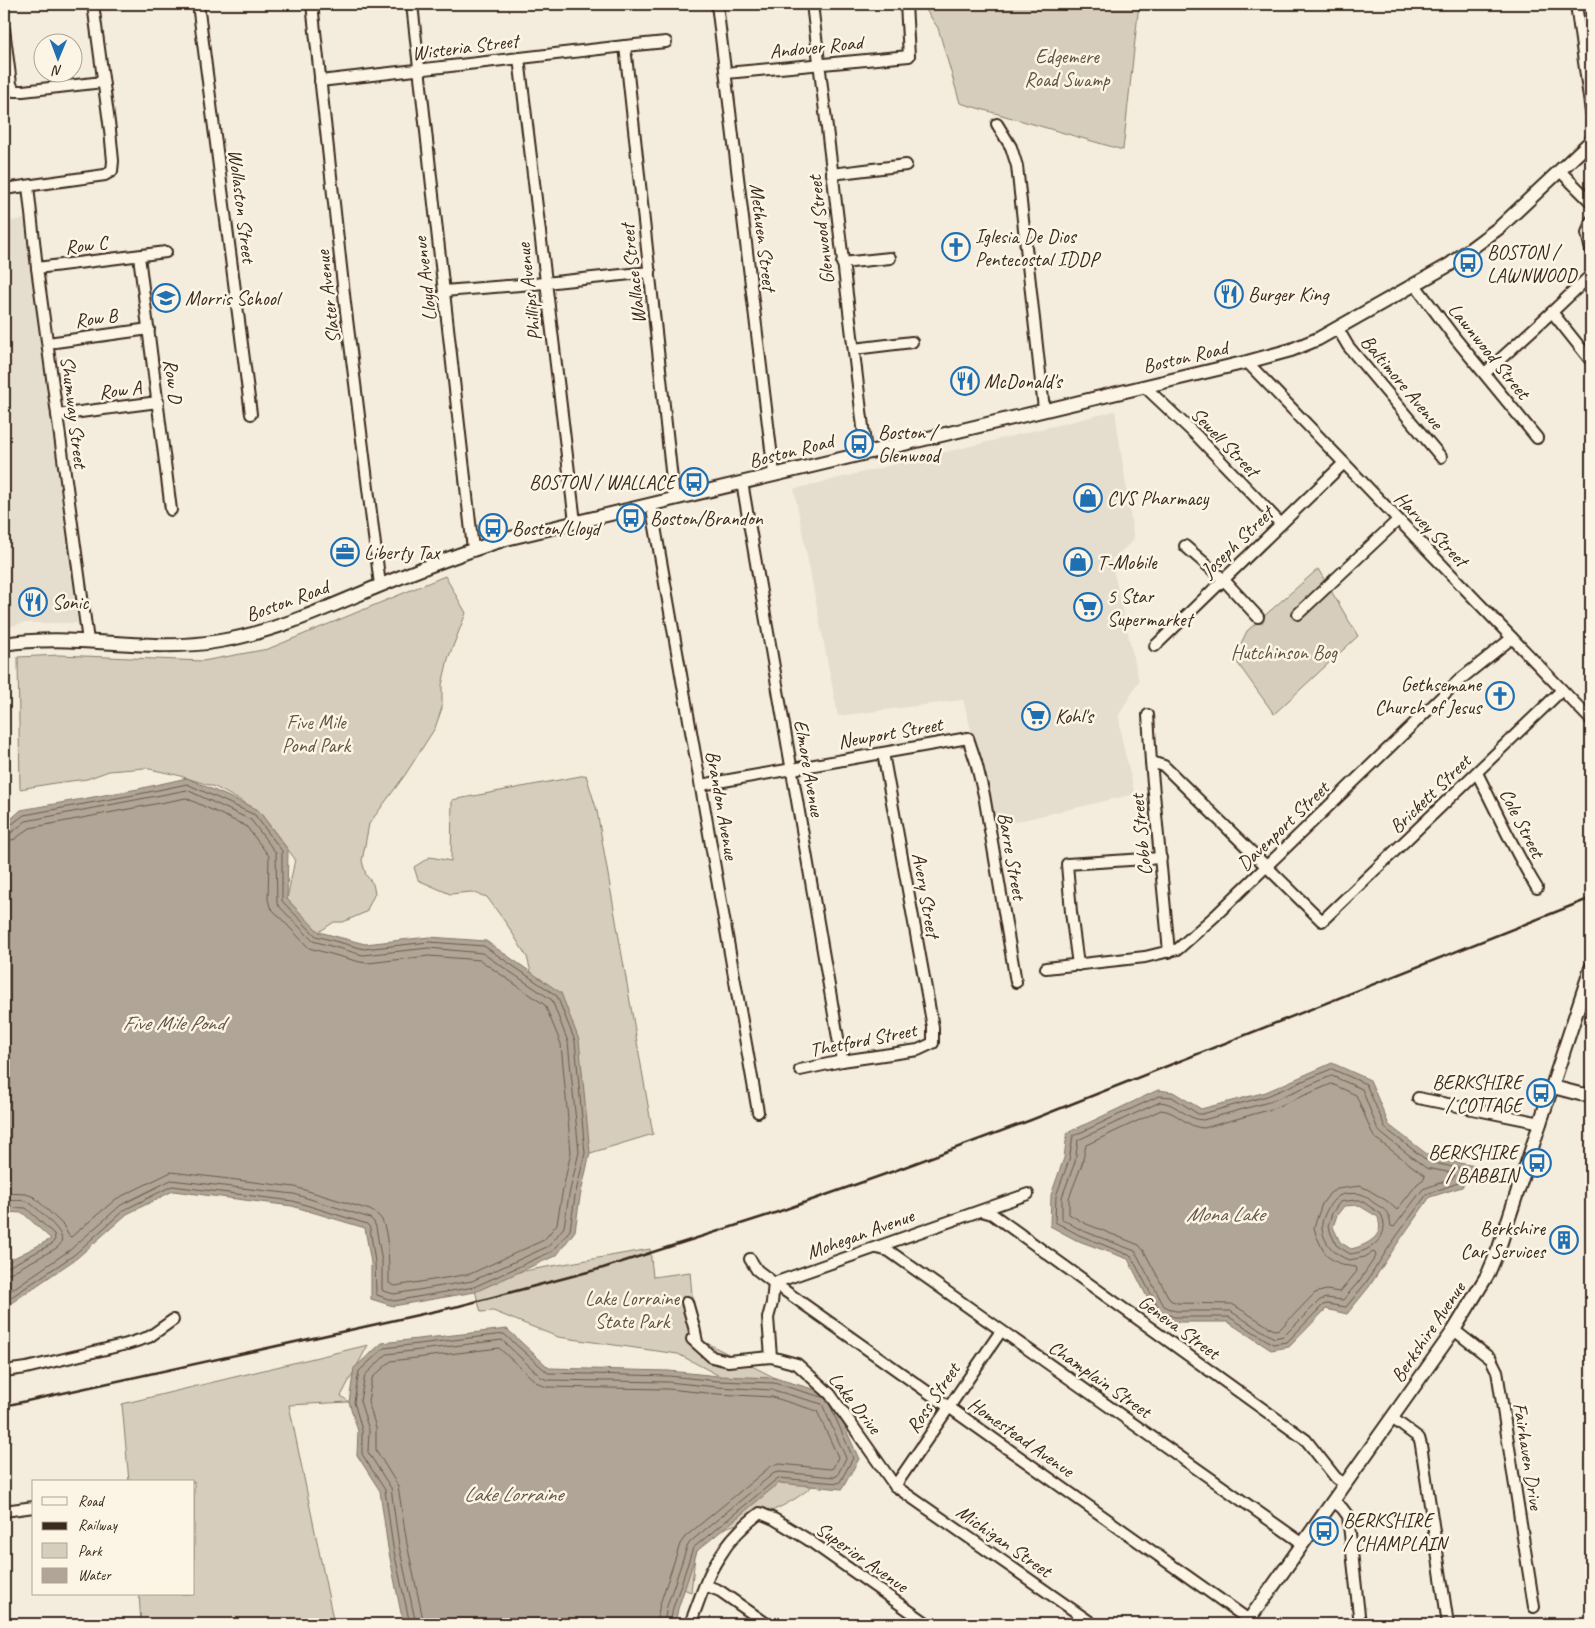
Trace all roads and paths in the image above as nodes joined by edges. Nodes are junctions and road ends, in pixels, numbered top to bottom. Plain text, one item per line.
1 (93, 4) edge
2 (198, 4) edge
3 (312, 4) edge
4 (412, 4) edge
5 (717, 4) edge
6 (812, 4) edge
7 (906, 4) edge
8 (1576, 4) edge
9 (4, 29) edge
10 (666, 42) dead end
11 (625, 46) junction
12 (519, 58) junction
13 (818, 65) junction
14 (420, 70) junction
15 (726, 73) junction
16 (320, 81) junction
17 (104, 82) junction
18 (1591, 112) edge
19 (998, 124) dead end
20 (1591, 141) edge
21 (906, 165) dead end
22 (1560, 171) junction
23 (832, 174) junction
24 (28, 186) junction
25 (4, 189) edge
26 (1591, 202) edge
27 (1591, 220) edge
28 (1591, 251) edge
29 (166, 252) dead end
30 (139, 256) junction
31 (890, 258) dead end
32 (842, 264) junction
33 (37, 268) junction
34 (650, 272) junction
35 (1591, 275) edge
36 (545, 283) junction
37 (1416, 284) junction
38 (444, 291) junction
39 (1552, 312) junction
40 (149, 328) junction
41 (1338, 329) junction
42 (48, 342) junction
43 (912, 342) dead end
44 (854, 349) junction
45 (1591, 361) edge
46 (1247, 362) junction
47 (1485, 373) junction
48 (1144, 386) junction
49 (158, 402) junction
50 (1044, 409) junction
51 (251, 414) dead end
52 (57, 415) junction
53 (1537, 438) dead end
54 (866, 452) junction
55 (1441, 457) dead end
56 (1344, 463) junction
57 (774, 474) junction
58 (742, 482) junction
59 (674, 498) junction
60 (651, 504) junction
61 (171, 510) dead end
62 (1398, 520) junction
63 (574, 522) junction
64 (1281, 524) junction
65 (1185, 546) dead end
66 (473, 549) junction
67 (1223, 579) junction
68 (380, 585) junction
69 (1298, 614) dead end
70 (1258, 617) dead end
71 (1512, 638) junction
72 (88, 641) junction
73 (4, 644) edge
74 (1155, 646) dead end
75 (1562, 690) junction
76 (1148, 715) dead end
77 (1591, 720) edge
78 (968, 738) joint
79 (883, 753) junction
80 (1151, 762) junction
81 (791, 768) junction
82 (1477, 773) junction
83 (701, 785) junction
84 (1160, 858) junction
85 (1266, 867) junction
86 (1538, 888) dead end
87 (1169, 952) junction
88 (1078, 965) junction
89 (1046, 968) dead end
90 (1591, 968) edge
91 (1016, 982) dead end
92 (933, 1043) joint
93 (842, 1061) junction
94 (800, 1070) dead end
95 (1553, 1087) junction
96 (1591, 1095) edge
97 (1418, 1098) dead end
98 (758, 1112) dead end
99 (1541, 1123) junction
100 (1028, 1194) dead end
101 (981, 1211) junction
102 (877, 1248) junction
103 (750, 1259) dead end
104 (774, 1283) junction
105 (686, 1302) dead end
106 (173, 1320) dead end
107 (1454, 1330) junction
108 (1001, 1331) junction
109 (771, 1357) junction
110 (4, 1371) edge
111 (948, 1408) junction
112 (1392, 1418) junction
113 (1345, 1484) junction
114 (895, 1486) junction
115 (1334, 1501) junction
116 (32, 1507) edge
117 (4, 1511) edge
118 (1302, 1543) junction
119 (705, 1585) junction
120 (1534, 1607) dead end
121 (1248, 1622) edge
122 (690, 1624) edge
123 (768, 1624) edge
124 (928, 1624) edge
125 (1093, 1624) edge
126 (1360, 1624) edge
127 (1448, 1624) edge

1 - 17 street
2 - 51 street, Wollaston Street
3 - 16 street, Slater Avenue
4 - 14 street, Lloyd Avenue
5 - 15 street, Methuen Street
6 - 13 street, Glenwood Street
7 - 13 street, Andover Road
8 - 18 street
9 - 17 street
10 - 11 street
11 - 12 street, Wisteria Street
11 - 34 street, Wallace Street
12 - 14 street, Wisteria Street
12 - 36 street, Phillips Avenue
13 - 15 street, Andover Road
13 - 23 street, Glenwood Street
14 - 16 street, Wisteria Street
14 - 38 street, Lloyd Avenue
15 - 57 street, Methuen Street
16 - 68 street, Slater Avenue
17 - 24 street
19 - 50 street
20 - 22 main road, Boston Road
21 - 23 street
22 - 26 street
22 - 37 main road, Boston Road
23 - 32 street, Glenwood Street
24 - 25 street
24 - 33 street, Shumway Street
27 - 28 street
29 - 30 street, Row C
30 - 33 street, Row C
30 - 40 street, Row D
31 - 32 street
32 - 44 street, Glenwood Street
33 - 42 street, Shumway Street
34 - 36 street
34 - 59 street, Wallace Street
35 - 39 street
36 - 38 street
36 - 63 street, Phillips Avenue
37 - 41 main road, Boston Road
37 - 47 street, Lawnwood Street
38 - 66 street, Lloyd Avenue
39 - 45 street
39 - 47 street
40 - 42 street, Row B
40 - 49 street, Row D
41 - 46 main road, Boston Road
41 - 55 street, Baltimore Avenue
42 - 52 street, Shumway Street
43 - 44 street
44 - 54 street, Glenwood Street
46 - 48 main road, Boston Road
46 - 56 street, Harvey Street
47 - 53 street, Lawnwood Street
48 - 50 main road, Boston Road
48 - 64 street, Sewell Street
49 - 52 street, Row A
49 - 61 street, Row D
50 - 54 main road, Boston Road
52 - 72 street, Shumway Street
54 - 57 main road, Boston Road
56 - 62 street, Harvey Street
56 - 64 street, Joseph Street
57 - 58 main road, Boston Road
58 - 59 main road, Boston Road
58 - 81 street, Elmore Avenue
59 - 60 main road, Boston Road
60 - 63 main road, Boston Road
60 - 83 street, Brandon Avenue
62 - 69 street
62 - 71 street, Harvey Street
63 - 66 main road, Boston Road
64 - 67 street, Joseph Street
65 - 67 street
66 - 68 main road, Boston Road
67 - 70 street
67 - 74 street, Joseph Street
68 - 72 main road, Boston Road
71 - 75 street, Harvey Street
71 - 85 street, Davenport Street
72 - 73 main road, Boston Road
75 - 77 street, Harvey Street
75 - 82 street, Brickett Street
76 - 80 street, Cobb Street
78 - 79 street, Newport Street
78 - 91 street, Barre Street
79 - 81 street, Newport Street
79 - 92 street, Avery Street
80 - 84 street, Cobb Street
80 - 85 street
81 - 83 street, Newport Street
81 - 93 street, Elmore Avenue
82 - 85 street, Brickett Street
82 - 86 street, Cole Street
83 - 98 street, Brandon Avenue
84 - 87 street, Cobb Street
84 - 88 street
85 - 87 street, Davenport Street
87 - 88 street, Davenport Street
88 - 89 street, Davenport Street
90 - 95 main road, Berkshire Avenue
92 - 93 street, Thetford Street
93 - 94 street, Thetford Street
95 - 96 main road
95 - 99 main road, Berkshire Avenue
97 - 99 street
99 - 107 main road, Berkshire Avenue
100 - 101 street, Mohegan Avenue
101 - 102 street, Mohegan Avenue
101 - 113 street, Geneva Street
102 - 104 street, Mohegan Avenue
102 - 108 street, Champlain Street
103 - 104 street, Homestead Avenue
104 - 109 street
104 - 111 street, Homestead Avenue
105 - 109 street, Lake Drive
106 - 110 street
107 - 112 main road, Berkshire Avenue
107 - 120 street, Fairhaven Drive
108 - 111 street, Ross Street
108 - 118 street, Champlain Street
109 - 114 street, Lake Drive
111 - 114 street, Ross Street
111 - 121 street, Homestead Avenue
112 - 113 main road, Berkshire Avenue
112 - 127 street
113 - 115 main road, Berkshire Avenue
114 - 125 street, Michigan Street
115 - 118 main road, Berkshire Avenue
115 - 126 street
116 - 117 street
118 - 121 main road, Berkshire Avenue
119 - 122 street
119 - 123 street
119 - 124 street, Superior Avenue

